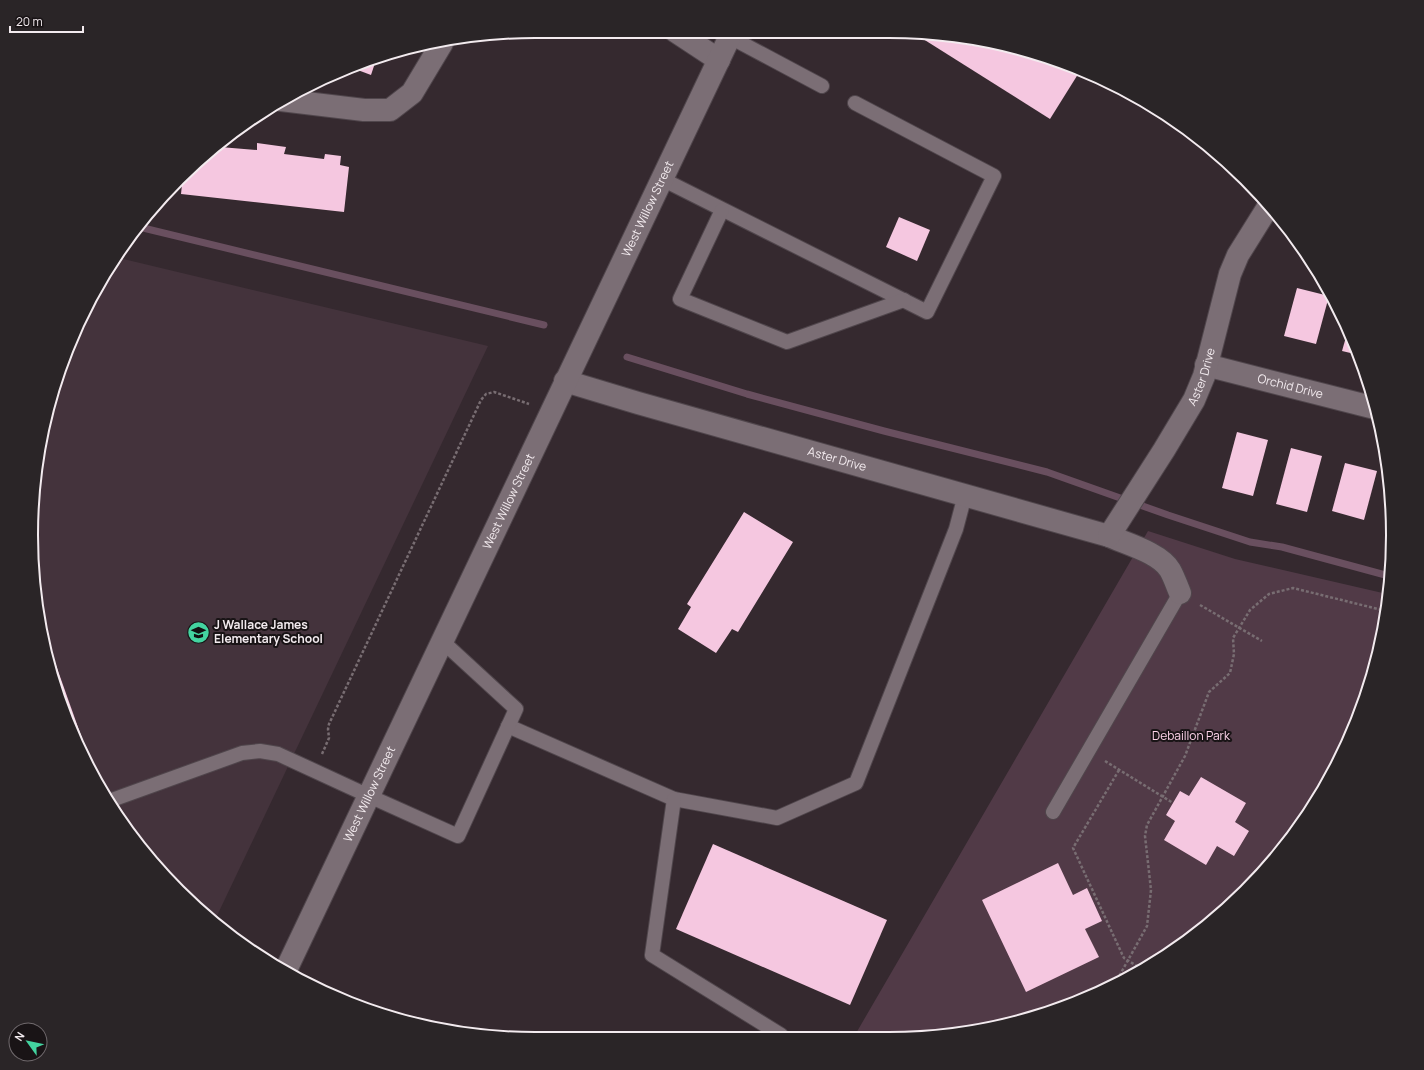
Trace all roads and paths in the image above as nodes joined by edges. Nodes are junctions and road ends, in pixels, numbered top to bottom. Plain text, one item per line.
1 (686, 38) edge
2 (729, 38) edge
3 (738, 38) edge
4 (439, 48) edge
5 (719, 60) junction
6 (822, 86) dead end
7 (293, 101) edge
8 (855, 103) dead end
9 (662, 179) junction
10 (722, 210) junction
11 (1266, 211) edge
12 (904, 300) junction
13 (1206, 365) junction
14 (565, 381) junction
15 (530, 404) dead end
16 (1369, 407) edge
17 (965, 496) junction
18 (1109, 536) junction
19 (1180, 593) junction
20 (1380, 610) edge
21 (1239, 628) junction
22 (442, 641) junction
23 (1262, 641) dead end
24 (508, 726) junction
25 (1088, 751) junction
26 (314, 770) junction
27 (1120, 770) junction
28 (369, 796) junction
29 (1163, 796) junction
30 (114, 799) edge
31 (674, 800) junction
32 (1173, 803) dead end
33 (1052, 812) dead end
34 (1128, 960) junction
35 (288, 966) edge
36 (1137, 966) edge
37 (1120, 975) edge
38 (776, 1032) edge

1 - 5 street
2 - 5 street, West Willow Street
3 - 6 lane
4 - 7 street
5 - 9 street, West Willow Street
8 - 12 lane
9 - 10 lane
9 - 14 street, West Willow Street
10 - 12 lane
10 - 12 lane
11 - 13 street, Aster Drive
13 - 16 street, Orchid Drive
13 - 18 street, Aster Drive
14 - 17 street, Aster Drive
14 - 22 street, West Willow Street
15 - 26 path
17 - 18 street, Aster Drive
17 - 31 lane
18 - 19 street, Aster Drive
19 - 21 path
19 - 25 lane
20 - 21 path
21 - 23 path
21 - 29 path
22 - 24 lane
22 - 28 street, West Willow Street
24 - 28 lane
24 - 31 lane
25 - 27 path
25 - 33 lane
26 - 28 lane
26 - 30 lane
27 - 29 path
27 - 34 path
28 - 35 street, West Willow Street
29 - 32 path
29 - 34 path
31 - 38 lane
34 - 36 path
34 - 37 path

